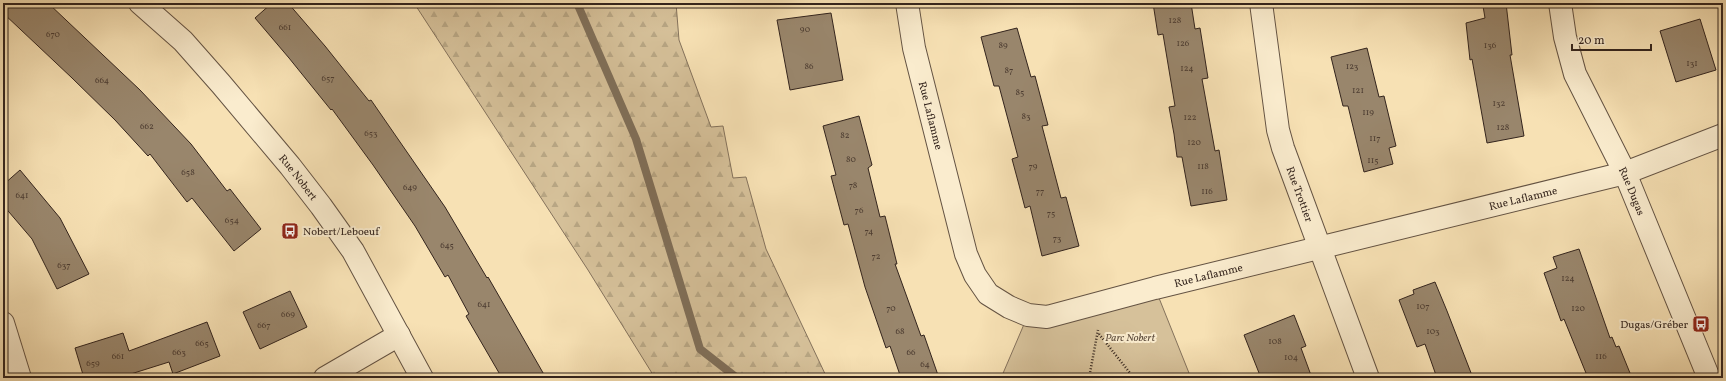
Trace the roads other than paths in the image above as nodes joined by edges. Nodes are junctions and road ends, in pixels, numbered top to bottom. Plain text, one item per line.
1 (140, 3) edge
2 (908, 3) edge
3 (1261, 3) edge
4 (1560, 3) edge
5 (1723, 135) edge
6 (1625, 173) junction
7 (1320, 249) junction
8 (3, 323) edge
9 (398, 335) junction
10 (20, 378) edge
11 (325, 378) edge
12 (422, 378) edge
13 (1368, 378) edge
14 (1709, 378) edge

1 - 9 street, Rue Nobert
2 - 7 street, Rue Laflamme
3 - 7 street, Rue Trottier
4 - 6 street, Rue Dugas
5 - 6 street, Rue Laflamme
6 - 7 street, Rue Laflamme
6 - 14 street, Rue Dugas
7 - 13 street, Rue Trottier
8 - 10 street
9 - 11 street
9 - 12 street, Rue Nobert

